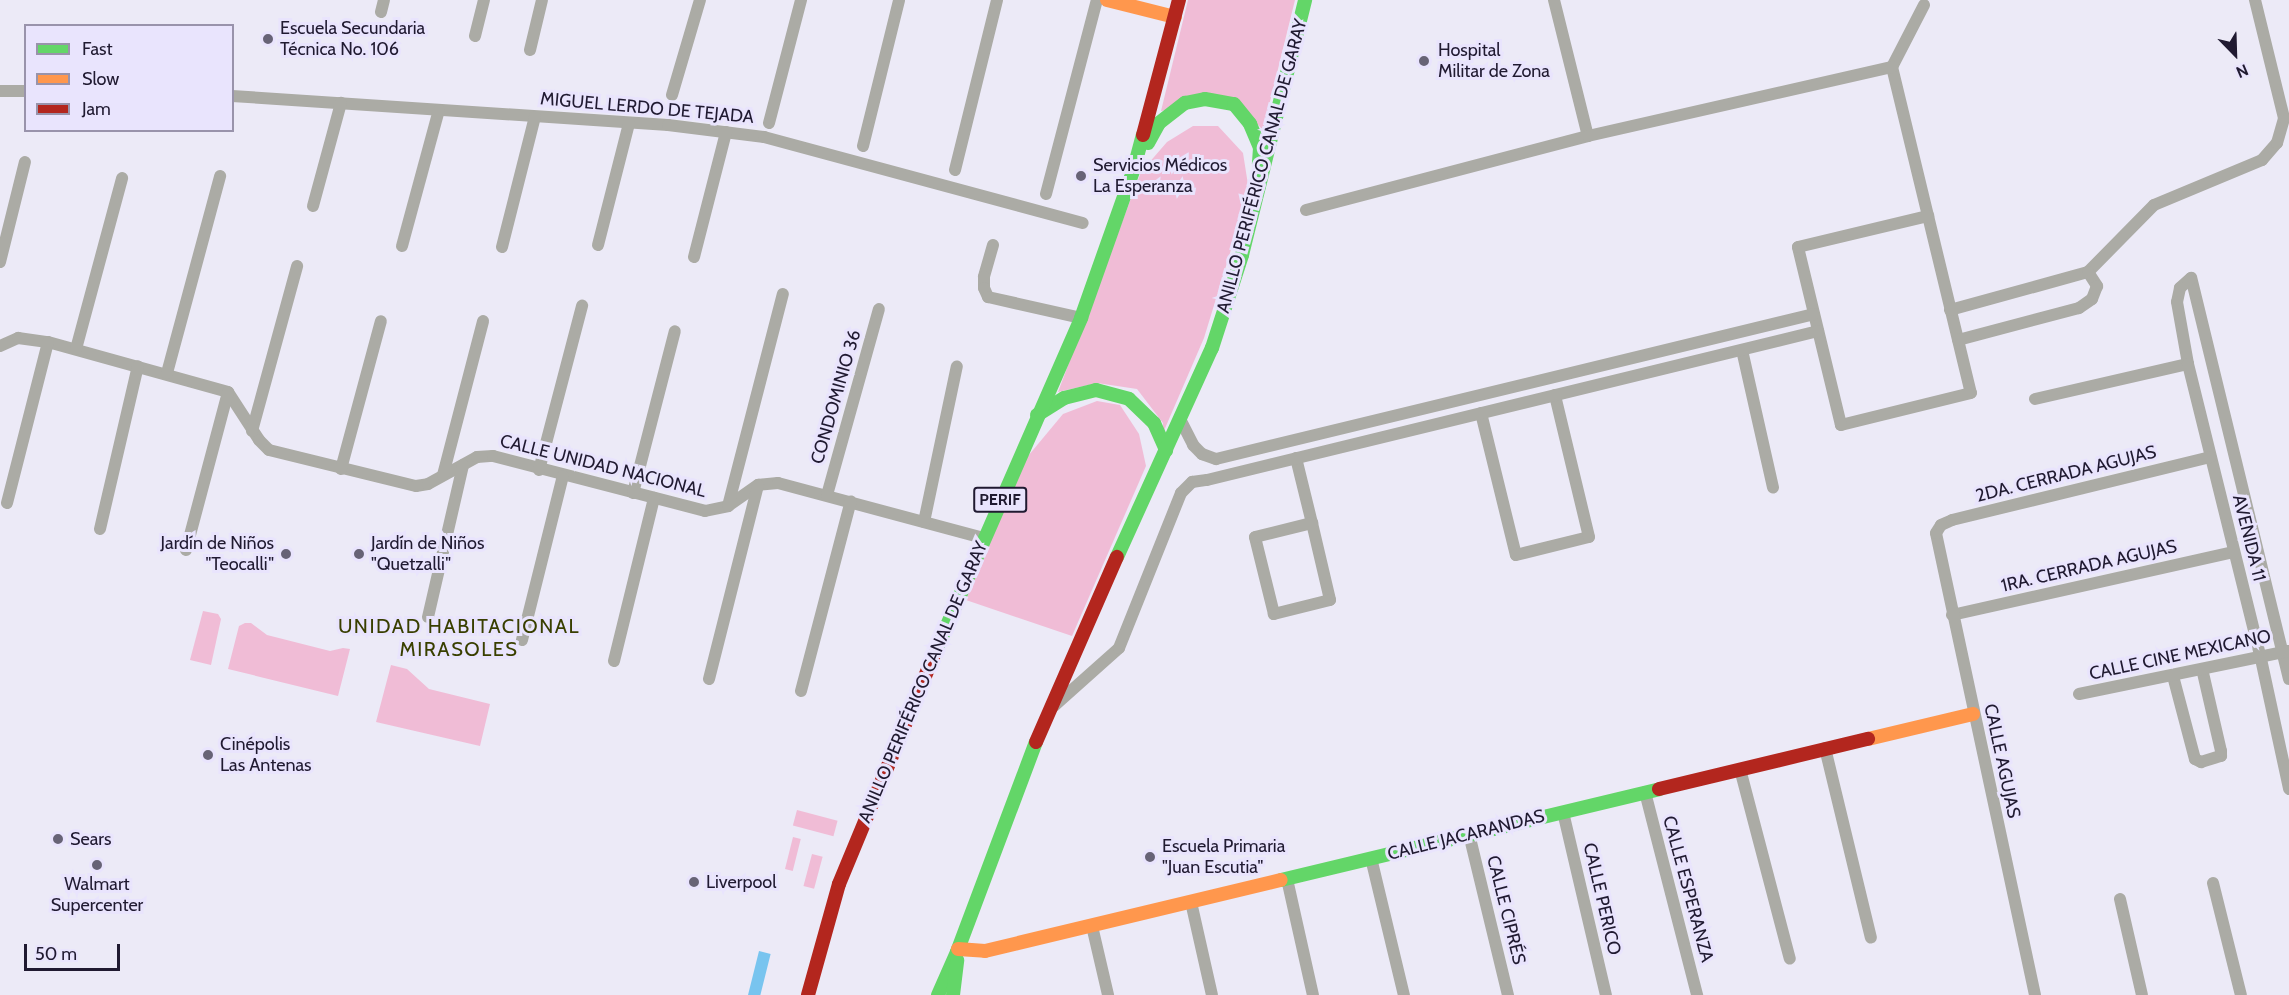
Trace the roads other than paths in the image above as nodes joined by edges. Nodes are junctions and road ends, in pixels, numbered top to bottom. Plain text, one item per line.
1 (484, 0) edge
2 (543, 0) edge
3 (700, 0) edge
4 (801, 0) edge
5 (899, 0) edge
6 (997, 0) edge
7 (1097, 0) edge
8 (1107, 0) edge
9 (1179, 0) edge
10 (1305, 0) edge
11 (1554, 0) edge
12 (2255, 0) edge
13 (1924, 5) dead end
14 (1174, 17) junction
15 (475, 36) dead end
16 (530, 50) dead end
17 (1892, 68) junction
18 (24, 91) edge
19 (0, 92) edge
20 (672, 95) dead end
21 (234, 96) edge
22 (341, 103) junction
23 (439, 110) junction
24 (535, 117) junction
25 (629, 123) junction
26 (769, 123) dead end
27 (726, 132) junction
28 (1588, 136) junction
29 (863, 146) dead end
30 (24, 162) dead end
31 (1134, 168) junction
32 (955, 171) dead end
33 (220, 176) dead end
34 (122, 178) dead end
35 (1258, 189) junction
36 (1046, 194) dead end
37 (313, 206) dead end
38 (1306, 210) dead end
39 (1928, 216) junction
40 (1083, 223) dead end
41 (598, 245) dead end
42 (993, 245) dead end
43 (402, 246) dead end
44 (502, 247) dead end
45 (694, 257) dead end
46 (0, 262) edge
47 (297, 266) dead end
48 (2088, 272) junction
49 (783, 294) dead end
50 (582, 306) dead end
51 (879, 309) dead end
52 (1950, 310) junction
53 (1814, 314) junction
54 (1081, 318) junction
55 (381, 321) dead end
56 (483, 321) dead end
57 (675, 331) dead end
58 (1818, 331) junction
59 (1958, 340) junction
60 (48, 342) junction
61 (0, 346) edge
62 (76, 349) junction
63 (1742, 350) junction
64 (2188, 364) junction
65 (138, 366) junction
66 (957, 366) dead end
67 (166, 373) junction
68 (228, 392) junction
69 (1555, 395) junction
70 (2035, 399) dead end
71 (1481, 413) junction
72 (1037, 415) junction
73 (1180, 419) junction
74 (252, 431) junction
75 (1166, 450) junction
76 (1296, 458) junction
77 (2210, 458) junction
78 (463, 465) junction
79 (341, 469) junction
80 (539, 470) junction
81 (443, 475) junction
82 (563, 476) junction
83 (758, 485) junction
84 (1773, 488) dead end
85 (633, 493) junction
86 (827, 495) junction
87 (654, 498) junction
88 (851, 501) junction
89 (7, 503) dead end
90 (728, 506) junction
91 (924, 522) junction
92 (1312, 524) junction
93 (100, 529) dead end
94 (1936, 533) joint
95 (982, 538) junction
96 (186, 550) dead end
97 (2234, 552) junction
98 (1952, 615) junction
99 (428, 617) dead end
100 (522, 640) dead end
101 (2286, 651) edge
102 (2261, 658) junction
103 (614, 661) dead end
104 (2202, 669) junction
105 (2173, 676) junction
106 (709, 679) dead end
107 (2289, 679) edge
108 (801, 692) dead end
109 (2079, 694) dead end
110 (1047, 712) junction
111 (1973, 714) junction
112 (1825, 748) junction
113 (1740, 769) junction
114 (2289, 789) edge
115 (1645, 792) junction
116 (1563, 812) junction
117 (1468, 834) junction
118 (1371, 858) junction
119 (1287, 879) junction
120 (2213, 883) dead end
121 (2120, 899) dead end
122 (1191, 902) junction
123 (1092, 926) junction
124 (1871, 938) dead end
125 (958, 950) junction
126 (1790, 959) dead end
127 (808, 995) edge
128 (938, 995) edge
129 (953, 995) edge
130 (1108, 995) edge
131 (1212, 995) edge
132 (1313, 995) edge
133 (1404, 995) edge
134 (1508, 995) edge
135 (1606, 995) edge
136 (1697, 995) edge
137 (2035, 995) edge
138 (2142, 995) edge
139 (2241, 995) edge

1 - 15 street
2 - 16 street
3 - 20 street
4 - 26 street
5 - 29 street
6 - 32 street
7 - 36 street
8 - 14 main road
9 - 14 main road, ANILLO PERIFÉRICO CANAL DE GARAY / PERIF
10 - 35 main road, ANILLO PERIFÉRICO CANAL DE GARAY
11 - 28 street
12 - 48 street
13 - 17 street
14 - 31 main road, ANILLO PERIFÉRICO CANAL DE GARAY / PERIF
17 - 28 street
17 - 39 street
18 - 19 street
21 - 22 street, MIGUEL LERDO DE TEJADA
22 - 23 street, MIGUEL LERDO DE TEJADA
22 - 37 street
23 - 24 street, MIGUEL LERDO DE TEJADA
23 - 43 street
24 - 25 street, MIGUEL LERDO DE TEJADA
24 - 44 street
25 - 27 street, MIGUEL LERDO DE TEJADA
25 - 41 street
27 - 40 street, MIGUEL LERDO DE TEJADA
27 - 45 street
28 - 38 street
30 - 46 street
31 - 35 main road
31 - 54 main road, ANILLO PERIFÉRICO CANAL DE GARAY / PERIF
33 - 67 street
34 - 62 street
35 - 73 main road, ANILLO PERIFÉRICO CANAL DE GARAY
39 - 52 street
39 - 53 street
42 - 54 street
47 - 74 street
48 - 52 street
48 - 59 street
49 - 90 street
50 - 80 street
51 - 86 street, CONDOMINIO 36
52 - 59 street
53 - 58 street
53 - 73 street
54 - 72 main road, ANILLO PERIFÉRICO CANAL DE GARAY / PERIF
55 - 79 street
56 - 81 street
57 - 85 street
58 - 59 street
58 - 63 street
60 - 61 street
60 - 62 street
60 - 89 street
62 - 65 street
63 - 69 street
63 - 84 street
64 - 70 street
64 - 77 street, AVENIDA 11
64 - 101 street, AVENIDA 11
65 - 67 street
65 - 93 street
66 - 91 street
67 - 68 street
68 - 74 street, CALLE UNIDAD NACIONAL
68 - 96 street
69 - 71 street
69 - 71 street
71 - 76 street
72 - 75 main road
72 - 95 main road, ANILLO PERIFÉRICO CANAL DE GARAY / PERIF
73 - 75 main road, ANILLO PERIFÉRICO CANAL DE GARAY
74 - 79 street, CALLE UNIDAD NACIONAL
75 - 110 main road, ANILLO PERIFÉRICO CANAL DE GARAY
76 - 92 street
76 - 110 street
77 - 94 street, 2DA. CERRADA AGUJAS
77 - 97 street, AVENIDA 11
78 - 80 street, CALLE UNIDAD NACIONAL
78 - 81 street, CALLE UNIDAD NACIONAL
78 - 99 street
79 - 81 street, CALLE UNIDAD NACIONAL
80 - 82 street, CALLE UNIDAD NACIONAL
82 - 85 street, CALLE UNIDAD NACIONAL
82 - 100 street
83 - 86 street
83 - 90 street, CALLE UNIDAD NACIONAL
83 - 106 street
85 - 87 street, CALLE UNIDAD NACIONAL
86 - 88 street
87 - 90 street, CALLE UNIDAD NACIONAL
87 - 103 street
88 - 91 street
88 - 108 street
91 - 95 street
92 - 92 street
94 - 98 street, CALLE AGUJAS
95 - 127 main road, ANILLO PERIFÉRICO CANAL DE GARAY / PERIF
97 - 98 street, 1RA. CERRADA AGUJAS
97 - 102 street, AVENIDA 11
98 - 111 street, CALLE AGUJAS
101 - 102 street, CALLE CINE MEXICANO
101 - 107 street, AVENIDA 11
102 - 104 street, CALLE CINE MEXICANO
102 - 114 street, AVENIDA 11
104 - 105 street, CALLE CINE MEXICANO
104 - 105 street
105 - 109 street, CALLE CINE MEXICANO
110 - 125 main road, ANILLO PERIFÉRICO CANAL DE GARAY
111 - 112 main road, CALLE JACARANDAS
111 - 137 street, CALLE AGUJAS
112 - 113 main road, CALLE JACARANDAS
112 - 124 street
113 - 115 main road, CALLE JACARANDAS
113 - 126 street
115 - 116 main road, CALLE JACARANDAS
115 - 136 street, CALLE ESPERANZA
116 - 117 main road, CALLE JACARANDAS
116 - 135 street, CALLE PERICO
117 - 118 main road, CALLE JACARANDAS
117 - 134 street, CALLE CIPRÉS
118 - 119 main road, CALLE JACARANDAS
118 - 133 street
119 - 122 main road, CALLE JACARANDAS
119 - 132 street
120 - 139 street
121 - 138 street
122 - 123 main road, CALLE JACARANDAS
122 - 131 street
123 - 125 main road, CALLE JACARANDAS
123 - 130 street
125 - 128 main road, ANILLO PERIFÉRICO CANAL DE GARAY
125 - 129 main road

